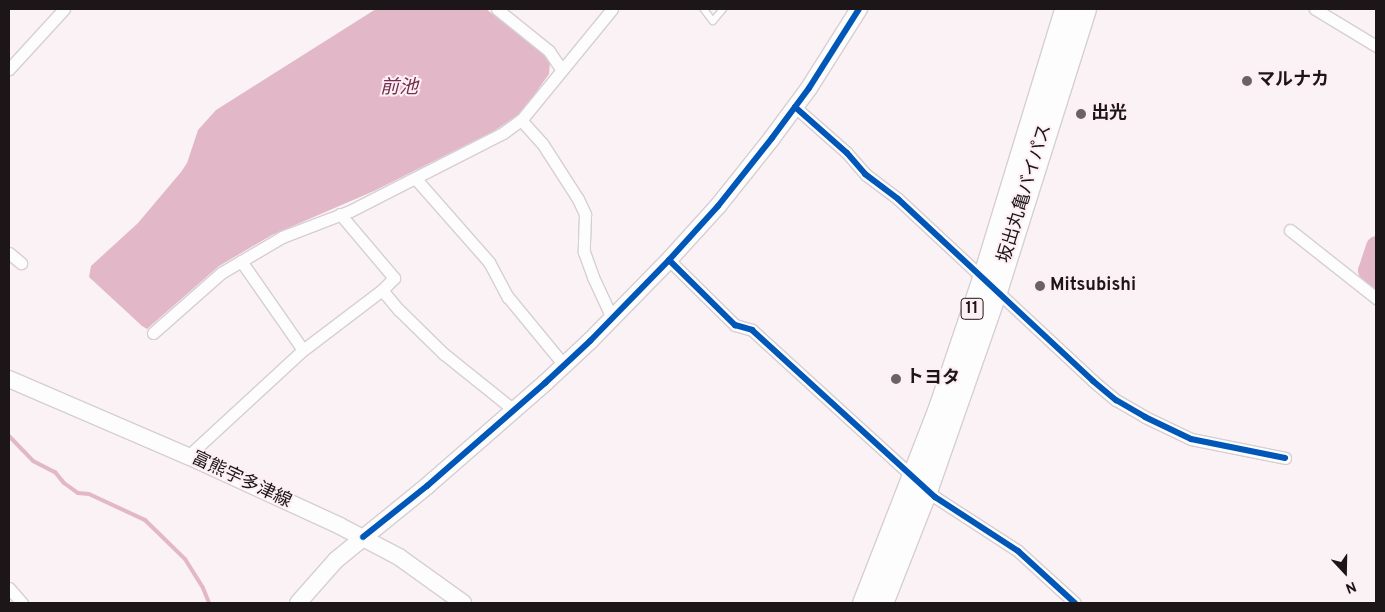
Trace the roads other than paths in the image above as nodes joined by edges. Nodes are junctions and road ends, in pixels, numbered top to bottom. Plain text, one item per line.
1 (64, 9) edge
2 (497, 9) edge
3 (612, 9) edge
4 (704, 9) edge
5 (723, 9) edge
6 (859, 9) edge
7 (1064, 9) edge
8 (1084, 9) edge
9 (1315, 9) edge
10 (1330, 12) edge
11 (1376, 46) edge
12 (9, 69) edge
13 (562, 70) junction
14 (795, 106) junction
15 (521, 120) junction
16 (415, 178) junction
17 (340, 214) junction
18 (1290, 230) dead end
19 (9, 252) edge
20 (669, 260) junction
21 (241, 261) junction
22 (21, 263) dead end
23 (989, 285) junction
24 (382, 290) junction
25 (1376, 298) edge
26 (612, 318) junction
27 (153, 333) dead end
28 (303, 350) junction
29 (564, 365) junction
30 (9, 379) edge
31 (514, 410) junction
32 (188, 456) junction
33 (1285, 458) dead end
34 (920, 482) junction
35 (363, 537) junction
36 (9, 588) edge
37 (22, 603) edge
38 (298, 603) edge
39 (462, 603) edge
40 (863, 603) edge
41 (882, 603) edge
42 (1075, 603) edge

1 - 12 street
2 - 13 street
3 - 13 street
4 - 5 lane
6 - 14 street
7 - 23 highway, 坂出丸亀バイパス / 11
8 - 23 highway, 坂出丸亀バイパス / 11
9 - 10 street
10 - 11 street
13 - 15 street
14 - 20 street
14 - 23 street
15 - 16 street
15 - 26 street
16 - 17 street
16 - 29 street
17 - 21 street
17 - 24 street
18 - 25 street
19 - 22 street
20 - 26 street
20 - 34 street
21 - 27 street
21 - 28 street
23 - 33 street
23 - 34 highway, 坂出丸亀バイパス / 11
24 - 28 street
24 - 31 street
26 - 29 street
28 - 32 street
29 - 31 street
30 - 32 street, 富熊宇多津線
31 - 35 street
32 - 35 street, 富熊宇多津線
34 - 40 highway, 坂出丸亀バイパス / 11
34 - 41 highway, 坂出丸亀バイパス / 11
34 - 42 street
35 - 38 street
35 - 39 street, 富熊宇多津線
36 - 37 street

